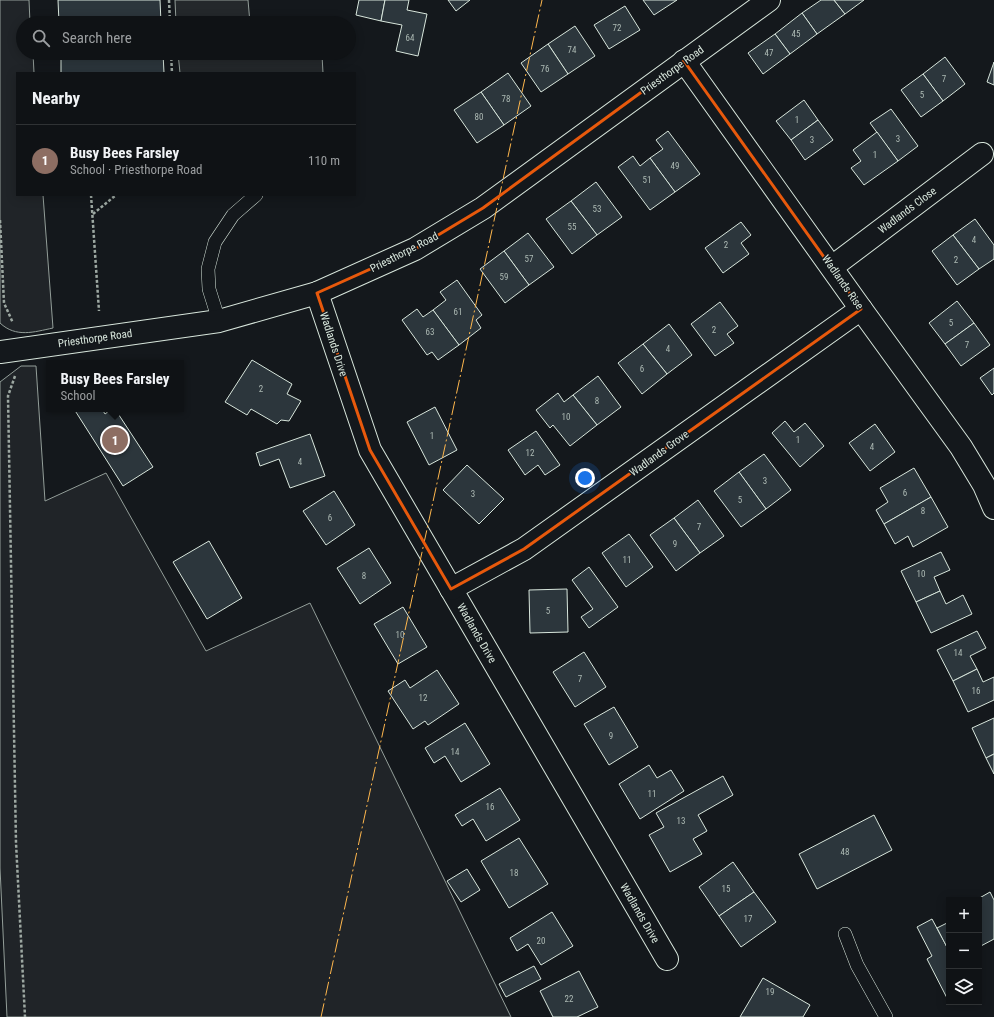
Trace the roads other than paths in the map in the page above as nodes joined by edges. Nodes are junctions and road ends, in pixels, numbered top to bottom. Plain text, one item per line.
1 (769, 0) edge
2 (684, 61) junction
3 (982, 154) dead end
4 (255, 196) edge
5 (832, 267) junction
6 (318, 293) junction
7 (861, 309) junction
8 (219, 321) junction
9 (0, 352) edge
10 (994, 508) edge
11 (451, 589) junction
12 (845, 934) dead end
13 (667, 959) dead end
14 (886, 1017) edge

1 - 2 street, Priesthorpe Road
2 - 5 street, Wadlands Rise
2 - 6 street, Priesthorpe Road
3 - 5 street, Wadlands Close
4 - 8 lane
5 - 7 street, Wadlands Rise
6 - 8 street, Priesthorpe Road
6 - 11 street, Wadlands Drive
7 - 10 street, Wadlands Rise
7 - 11 street, Wadlands Grove
8 - 9 street, Priesthorpe Road
11 - 13 street, Wadlands Drive
12 - 14 lane

